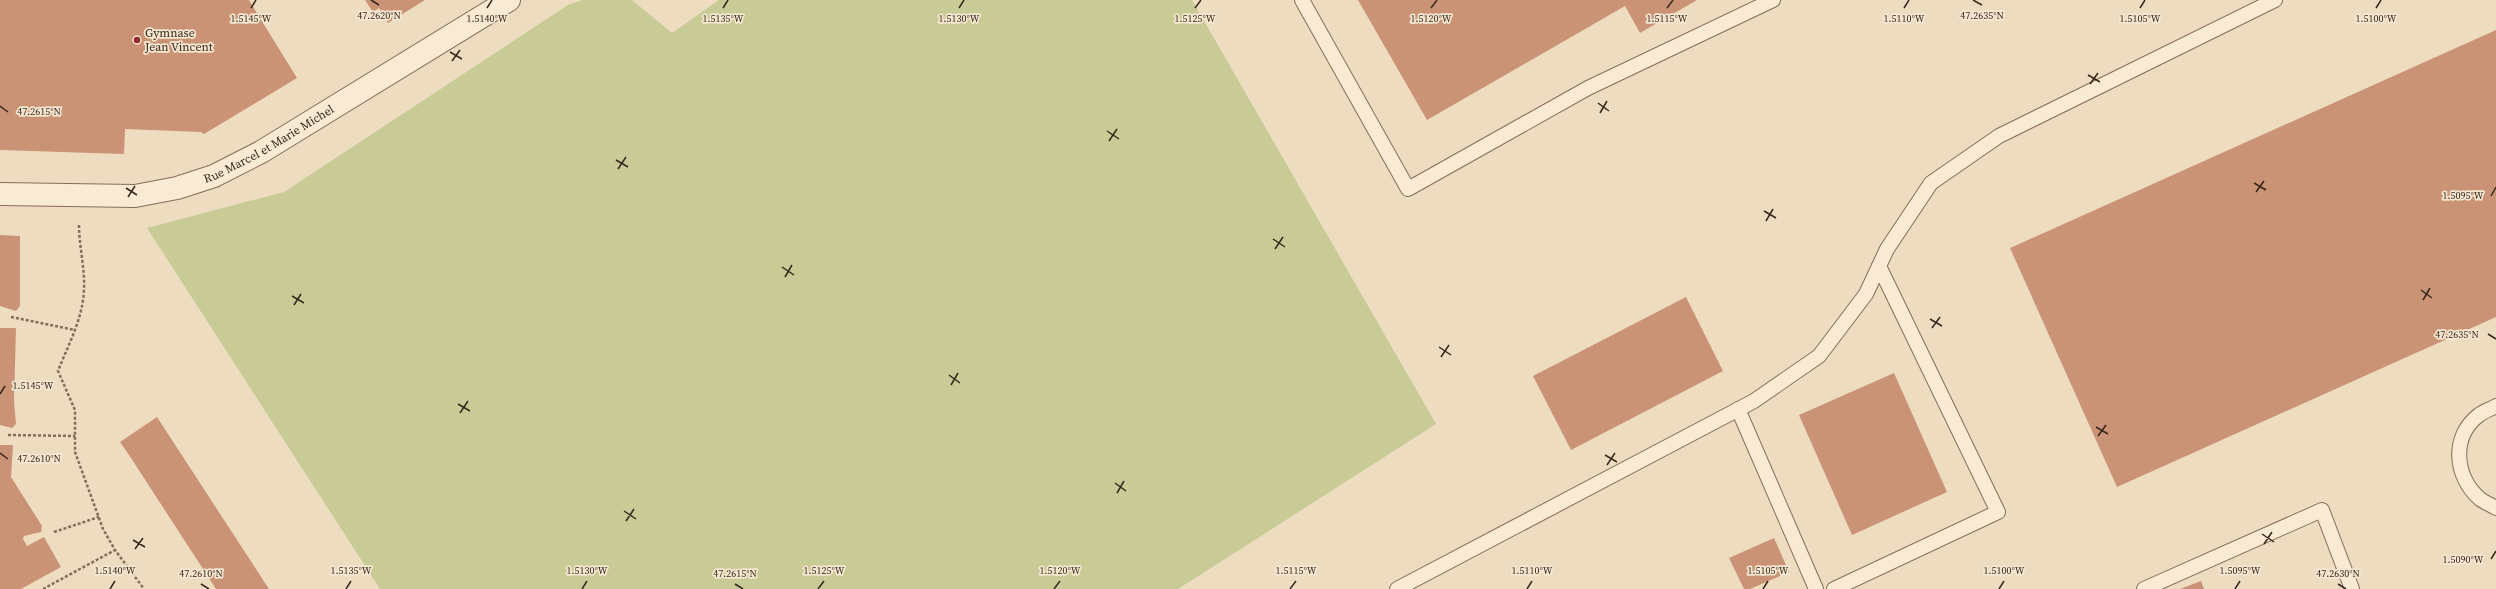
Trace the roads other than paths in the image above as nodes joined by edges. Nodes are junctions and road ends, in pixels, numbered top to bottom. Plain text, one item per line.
1 (509, 0) edge
2 (1302, 0) edge
3 (1773, 0) edge
4 (2275, 0) edge
5 (0, 194) edge
6 (1879, 266) junction
7 (2496, 406) edge
8 (1738, 409) junction
9 (2496, 508) edge
10 (1397, 589) edge
11 (1816, 589) edge
12 (1834, 589) edge
13 (2144, 589) edge
14 (2352, 589) edge

1 - 5 street, Rue Marcel et Marie Michel
2 - 3 lane
4 - 6 lane
6 - 8 lane
6 - 12 lane
7 - 9 lane
8 - 10 lane
8 - 11 lane
13 - 14 lane

